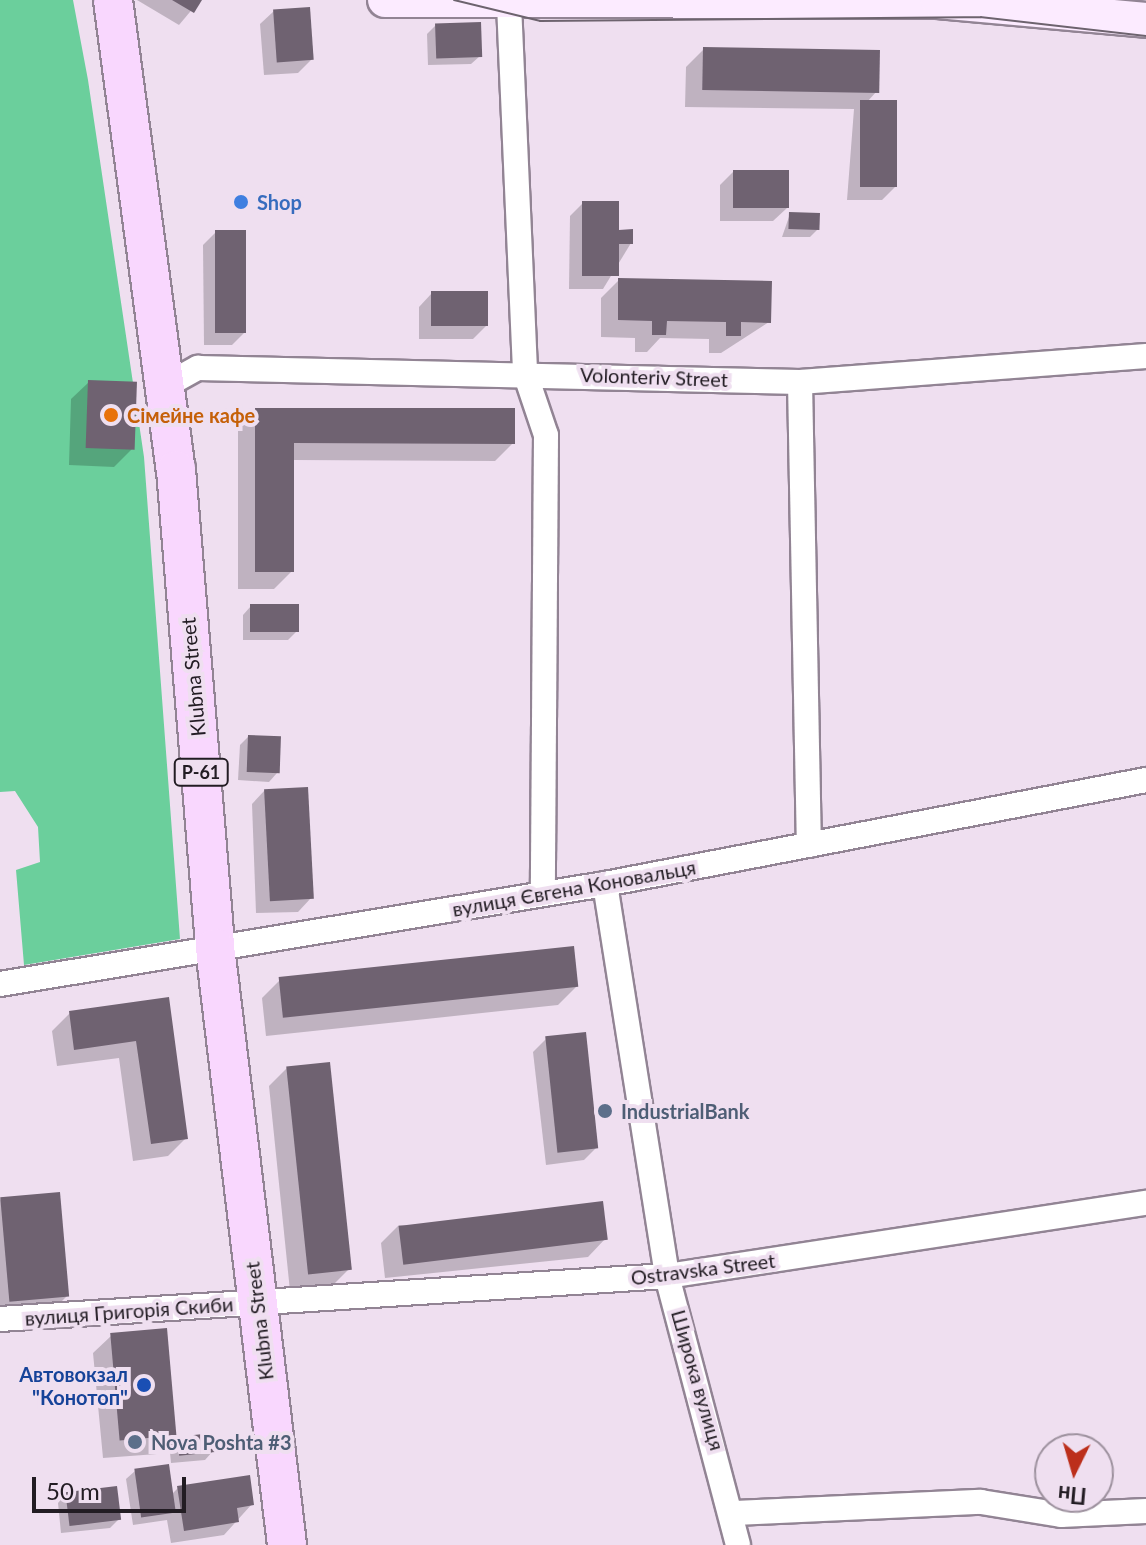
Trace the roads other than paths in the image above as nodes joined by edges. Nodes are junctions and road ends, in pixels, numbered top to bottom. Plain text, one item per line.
1 (113, 0) edge
2 (385, 0) edge
3 (509, 4) junction
4 (1146, 20) edge
5 (1146, 356) edge
6 (525, 373) junction
7 (800, 382) junction
8 (165, 386) junction
9 (1146, 780) edge
10 (809, 845) junction
11 (605, 884) junction
12 (543, 894) junction
13 (215, 948) junction
14 (0, 984) edge
15 (1146, 1203) edge
16 (667, 1276) junction
17 (257, 1303) junction
18 (0, 1319) edge
19 (1146, 1511) edge
20 (735, 1513) junction
21 (279, 1544) edge
22 (738, 1545) edge

1 - 8 main road, Klubna Street / Р-61
2 - 3 street
3 - 4 street
3 - 6 street
5 - 7 street, Volonteriv Street
6 - 7 street, Volonteriv Street
6 - 8 street, Volonteriv Street
6 - 12 street
7 - 10 street
8 - 13 main road, Klubna Street / Р-61
9 - 10 street, вулиця Євгена Коновальця
10 - 11 street, вулиця Євгена Коновальця
11 - 12 street, вулиця Євгена Коновальця
11 - 16 street, Широка вулиця
12 - 13 street, вулиця Євгена Коновальця
13 - 14 street, вулиця Євгена Коновальця
13 - 17 main road, Klubna Street / Р-61
15 - 16 street, Ostravska Street
16 - 17 street, Ostravska Street
16 - 20 street, Широка вулиця
17 - 18 street, вулиця Григорія Скиби
17 - 21 main road, Klubna Street / Р-61
19 - 20 street
20 - 22 street, Широка вулиця

